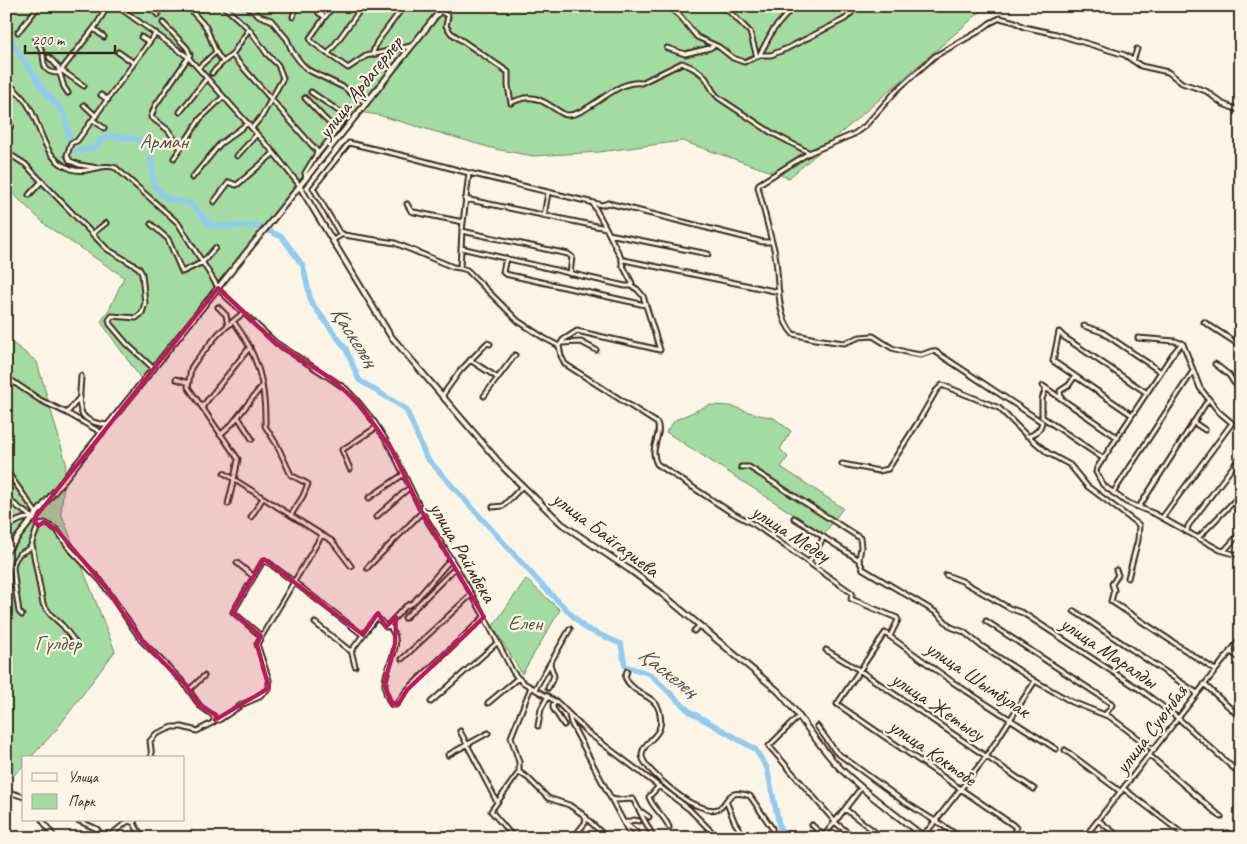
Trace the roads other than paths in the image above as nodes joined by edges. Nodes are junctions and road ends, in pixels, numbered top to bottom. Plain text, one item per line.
1 (39, 6) edge
2 (108, 6) edge
3 (117, 6) edge
4 (149, 6) edge
5 (186, 6) edge
6 (223, 6) edge
7 (246, 6) edge
8 (296, 6) edge
9 (315, 6) edge
10 (333, 6) edge
11 (364, 6) edge
12 (404, 6) edge
13 (436, 6) edge
14 (444, 6) edge
15 (667, 6) edge
16 (722, 6) edge
17 (794, 6) edge
18 (858, 6) edge
19 (440, 11) junction
20 (158, 16) dead end
21 (293, 16) dead end
22 (325, 17) junction
23 (163, 23) dead end
24 (94, 29) junction
25 (249, 29) junction
26 (18, 32) dead end
27 (156, 33) junction
28 (104, 37) dead end
29 (141, 37) dead end
30 (36, 38) dead end
31 (149, 42) junction
32 (714, 45) junction
33 (412, 46) junction
34 (667, 48) dead end
35 (1137, 49) dead end
36 (118, 52) dead end
37 (216, 52) junction
38 (687, 53) junction
39 (232, 54) junction
40 (328, 54) junction
41 (372, 55) junction
42 (758, 56) junction
43 (49, 57) dead end
44 (188, 57) junction
45 (1133, 61) junction
46 (223, 62) junction
47 (134, 63) junction
48 (682, 63) junction
49 (198, 68) junction
50 (60, 71) junction
51 (212, 73) dead end
52 (285, 73) dead end
53 (206, 78) junction
54 (283, 78) junction
55 (6, 81) edge
56 (84, 86) dead end
57 (6, 89) edge
58 (312, 92) dead end
59 (18, 93) junction
60 (68, 93) dead end
61 (102, 95) dead end
62 (224, 97) junction
63 (305, 98) dead end
64 (108, 100) junction
65 (270, 100) junction
66 (367, 103) junction
67 (84, 105) dead end
68 (1241, 111) edge
69 (180, 112) dead end
70 (96, 116) junction
71 (93, 120) junction
72 (248, 123) junction
73 (11, 126) dead end
74 (104, 128) dead end
75 (252, 128) junction
76 (337, 130) junction
77 (6, 132) edge
78 (257, 134) junction
79 (181, 148) junction
80 (6, 152) edge
81 (274, 153) junction
82 (810, 153) junction
83 (316, 155) junction
84 (237, 156) dead end
85 (174, 158) dead end
86 (100, 168) junction
87 (469, 173) junction
88 (192, 178) dead end
89 (306, 180) junction
90 (42, 181) junction
91 (300, 187) junction
92 (548, 193) junction
93 (29, 194) dead end
94 (465, 198) junction
95 (214, 202) dead end
96 (593, 203) junction
97 (407, 204) dead end
98 (544, 216) junction
99 (463, 222) junction
100 (106, 223) dead end
101 (151, 224) dead end
102 (606, 228) junction
103 (462, 231) junction
104 (92, 234) junction
105 (343, 234) junction
106 (609, 234) junction
107 (333, 240) junction
108 (772, 242) junction
109 (215, 248) dead end
110 (461, 248) junction
111 (113, 253) junction
112 (119, 254) dead end
113 (708, 254) dead end
114 (506, 258) junction
115 (622, 260) junction
116 (203, 262) junction
117 (460, 268) junction
118 (570, 274) junction
119 (631, 286) junction
120 (218, 288) junction
121 (779, 292) junction
122 (218, 306) dead end
123 (646, 306) junction
124 (243, 313) junction
125 (233, 321) junction
126 (1204, 322) dead end
127 (228, 326) junction
128 (1084, 326) dead end
129 (1138, 338) dead end
130 (1182, 343) junction
131 (490, 344) dead end
132 (560, 345) junction
133 (1241, 346) edge
134 (250, 347) junction
135 (596, 350) dead end
136 (515, 355) dead end
137 (470, 360) junction
138 (1215, 364) dead end
139 (154, 369) junction
140 (1193, 371) junction
141 (1161, 372) junction
142 (6, 376) edge
143 (81, 376) dead end
144 (1075, 376) junction
145 (498, 378) junction
146 (176, 379) dead end
147 (189, 383) junction
148 (262, 385) junction
149 (1241, 386) edge
150 (1147, 393) junction
151 (442, 396) junction
152 (484, 396) dead end
153 (80, 397) junction
154 (1061, 399) junction
155 (1208, 400) junction
156 (202, 407) junction
157 (67, 413) junction
158 (1132, 415) junction
159 (238, 417) junction
160 (1042, 417) junction
161 (1042, 422) junction
162 (1193, 422) junction
163 (109, 425) junction
164 (377, 427) junction
165 (1190, 427) junction
166 (1200, 427) junction
167 (1206, 430) dead end
168 (1037, 431) junction
169 (102, 433) junction
170 (220, 435) junction
171 (1027, 436) junction
172 (1118, 438) junction
173 (252, 439) dead end
174 (1038, 444) junction
175 (1241, 456) edge
176 (1104, 459) junction
177 (842, 464) dead end
178 (741, 467) dead end
179 (350, 468) dead end
180 (6, 470) edge
181 (224, 473) dead end
182 (404, 474) junction
183 (234, 479) junction
184 (523, 486) junction
185 (410, 488) junction
186 (1113, 493) junction
187 (1241, 494) edge
188 (6, 498) edge
189 (263, 498) junction
190 (369, 498) dead end
191 (228, 504) dead end
192 (492, 507) dead end
193 (1139, 507) junction
194 (422, 512) junction
195 (37, 514) junction
196 (291, 515) junction
197 (251, 517) dead end
198 (376, 517) dead end
199 (794, 518) dead end
200 (1162, 518) junction
201 (34, 519) junction
202 (38, 526) junction
203 (6, 529) edge
204 (1187, 532) junction
205 (1241, 532) edge
206 (322, 535) junction
207 (824, 537) junction
208 (1198, 538) junction
209 (32, 545) junction
210 (1224, 551) junction
211 (6, 552) edge
212 (1241, 556) edge
213 (451, 559) junction
214 (859, 560) junction
215 (809, 562) junction
216 (237, 563) dead end
217 (350, 566) dead end
218 (456, 567) junction
219 (367, 568) dead end
220 (1116, 570) dead end
221 (946, 575) dead end
222 (253, 576) junction
223 (1128, 578) dead end
224 (293, 582) junction
225 (472, 594) junction
226 (419, 596) junction
227 (418, 606) junction
228 (1074, 611) dead end
229 (22, 615) dead end
230 (484, 617) junction
231 (405, 618) dead end
232 (986, 621) dead end
233 (315, 623) dead end
234 (388, 625) junction
235 (699, 626) junction
236 (570, 629) dead end
237 (694, 631) dead end
238 (363, 635) junction
239 (261, 636) junction
240 (890, 636) junction
241 (1241, 638) edge
242 (75, 642) dead end
243 (498, 642) junction
244 (351, 650) junction
245 (826, 650) dead end
246 (1230, 651) junction
247 (402, 659) dead end
248 (1241, 660) edge
249 (549, 664) junction
250 (355, 666) dead end
251 (859, 670) junction
252 (1215, 670) junction
253 (627, 671) dead end
254 (204, 676) dead end
255 (518, 678) junction
256 (1035, 681) junction
257 (1204, 684) junction
258 (531, 687) junction
259 (548, 688) dead end
260 (535, 689) junction
261 (189, 690) junction
262 (1198, 693) junction
263 (548, 696) junction
264 (556, 701) junction
265 (431, 702) dead end
266 (488, 703) dead end
267 (569, 714) junction
268 (1105, 715) junction
269 (800, 716) junction
270 (1178, 718) junction
271 (1241, 718) edge
272 (215, 720) junction
273 (1009, 720) junction
274 (564, 725) dead end
275 (538, 726) dead end
276 (817, 726) dead end
277 (460, 731) dead end
278 (488, 733) dead end
279 (468, 744) junction
280 (1056, 749) dead end
281 (1065, 750) dead end
282 (1154, 750) junction
283 (448, 755) dead end
284 (152, 756) edge
285 (1149, 756) junction
286 (986, 757) junction
287 (518, 772) junction
288 (1241, 775) edge
289 (659, 786) junction
290 (861, 788) junction
291 (960, 789) junction
292 (1034, 789) dead end
293 (1123, 790) junction
294 (6, 791) edge
295 (22, 797) edge
296 (612, 798) junction
297 (726, 801) junction
298 (497, 802) junction
299 (845, 808) junction
300 (639, 810) junction
301 (586, 816) junction
302 (649, 817) dead end
303 (1221, 817) dead end
304 (1098, 820) junction
305 (639, 821) dead end
306 (935, 821) junction
307 (43, 822) edge
308 (81, 822) edge
309 (127, 822) edge
310 (135, 822) edge
311 (835, 822) junction
312 (624, 823) junction
313 (812, 825) dead end
314 (669, 827) dead end
315 (636, 832) dead end
316 (1227, 833) dead end
317 (654, 837) edge
318 (921, 837) edge
319 (55, 838) edge
320 (105, 838) edge
321 (145, 838) edge
322 (514, 838) edge
323 (573, 838) edge
324 (607, 838) edge
325 (632, 838) edge
326 (718, 838) edge
327 (745, 838) edge
328 (773, 838) edge
329 (855, 838) edge
330 (883, 838) edge
331 (961, 838) edge
332 (1010, 838) edge
333 (1084, 838) edge
334 (1121, 838) edge
335 (1188, 838) edge
336 (1230, 838) edge

1 - 26 street
2 - 24 street
3 - 27 street
4 - 20 street
5 - 37 street
6 - 25 street
7 - 66 street
8 - 21 street
9 - 22 street
10 - 22 street
11 - 40 street
12 - 41 street
13 - 19 street
14 - 19 main road, улица Ардагерлер
15 - 32 street
16 - 42 street
17 - 42 street
18 - 42 street
19 - 33 main road, улица Ардагерлер
19 - 48 street
22 - 40 street
23 - 44 street
24 - 28 street
24 - 50 street
25 - 39 street
25 - 54 street
27 - 31 street
27 - 44 street
29 - 31 street
30 - 50 street
31 - 47 street
32 - 38 street
32 - 42 street
33 - 41 street
33 - 66 main road, улица Ардагерлер
34 - 38 street
35 - 45 street
36 - 47 street
37 - 46 street
37 - 49 street
38 - 48 street
39 - 46 street
39 - 65 street
40 - 41 street
43 - 50 street
44 - 49 street
44 - 79 street
45 - 68 street
45 - 82 street
46 - 51 street
47 - 64 street
48 - 82 street
49 - 53 street
50 - 56 street
50 - 60 street
52 - 54 street
53 - 62 street
53 - 69 street
54 - 65 street
55 - 59 street
57 - 59 street
58 - 76 street
59 - 86 street
61 - 64 street
62 - 72 street
62 - 79 street
63 - 76 street
64 - 70 street
65 - 75 street
65 - 83 street
66 - 89 main road, улица Ардагерлер
67 - 70 street
70 - 71 street
71 - 74 street
71 - 86 street, улица Раймбека
72 - 75 street
72 - 88 street
73 - 77 street
75 - 78 street
76 - 83 street
78 - 81 street
78 - 84 street
79 - 85 street
80 - 90 street
81 - 91 street
81 - 95 street
82 - 108 street
83 - 89 street
86 - 116 street, улица Раймбека
87 - 92 street
87 - 94 street
87 - 105 street
89 - 91 main road, улица Ардагерлер
90 - 93 street
90 - 104 street
91 - 107 main road, улица Байгазиева
91 - 120 main road, улица Ардагерлер
92 - 96 street
92 - 98 street
94 - 98 street
94 - 99 street
96 - 102 street
96 - 108 street
97 - 99 street
98 - 102 street
99 - 103 street
100 - 104 street
101 - 116 street
102 - 106 street
103 - 110 street
103 - 118 street
104 - 111 street
105 - 107 street
105 - 117 street
106 - 113 street
106 - 115 street
107 - 151 main road, улица Байгазиева
108 - 121 street
109 - 116 street
110 - 114 street
110 - 117 street
111 - 112 street
111 - 139 street
114 - 118 street
114 - 123 street
115 - 119 street
115 - 121 street
116 - 120 street, улица Раймбека
117 - 132 street
118 - 119 street
119 - 123 street
120 - 124 street, улица Раймбека
120 - 139 main road, улица Ардагерлер
121 - 161 street
122 - 127 street
123 - 132 street
124 - 125 street
124 - 164 street, улица Раймбека
125 - 127 street
125 - 134 street
126 - 133 street
127 - 147 street
128 - 141 street
129 - 130 street
130 - 140 street
130 - 141 street
131 - 137 street
132 - 135 street
132 - 215 street, улица Медеу
134 - 148 street
134 - 156 street
136 - 145 street
137 - 145 street
137 - 151 street
138 - 149 street
139 - 163 main road, улица Ардагерлер
140 - 155 street
140 - 186 street
141 - 150 street
142 - 157 street
143 - 153 street
144 - 150 street
144 - 154 street
144 - 158 street
145 - 152 street
146 - 147 street
147 - 156 street
148 - 159 street
148 - 196 street
150 - 158 street
151 - 184 main road, улица Байгазиева
153 - 157 street
153 - 163 street
154 - 160 street
154 - 172 street
155 - 162 street
155 - 200 street
156 - 170 street
157 - 169 street
158 - 172 street
159 - 170 street
159 - 173 street
160 - 161 street
160 - 176 street
161 - 168 street
162 - 165 street
162 - 166 street
163 - 169 main road, улица Ардагерлер
164 - 179 street
164 - 182 street, улица Раймбека
165 - 166 street
165 - 193 street
166 - 167 street
168 - 171 street
168 - 174 street
169 - 195 main road, улица Ардагерлер
170 - 183 street
171 - 174 street
171 - 177 street
172 - 176 street
174 - 223 street
175 - 204 street
176 - 186 street
178 - 214 street
180 - 195 street
181 - 183 street
182 - 185 street, улица Раймбека
182 - 190 street
183 - 189 street
183 - 191 street
184 - 192 street
184 - 235 main road, улица Байгазиева
185 - 194 street, улица Раймбека
185 - 198 street
186 - 193 street
187 - 208 street
188 - 201 street
189 - 196 street
189 - 197 street
193 - 200 street
194 - 213 street, улица Раймбека
194 - 219 street
195 - 201 main road, улица Ардагерлер
196 - 206 street
199 - 207 street
200 - 204 street
201 - 202 street
201 - 203 street
201 - 211 main road, улица Ардагерлер
202 - 209 street
202 - 261 street
204 - 208 street
205 - 210 street
206 - 217 street
206 - 224 street
207 - 214 street
207 - 215 street
208 - 210 street
209 - 229 street
209 - 242 street
210 - 212 street
213 - 218 street, улица Раймбека
213 - 226 street
214 - 256 street
215 - 240 street, улица Медеу
216 - 222 street
218 - 225 street, улица Раймбека
218 - 227 street
220 - 252 street
221 - 270 street, улица Маралды
222 - 224 street
222 - 239 street
224 - 238 street
224 - 239 street
225 - 230 street, улица Раймбека
225 - 247 street
226 - 227 street
226 - 234 street
227 - 231 street
228 - 262 street
230 - 234 street
230 - 243 street, улица Раймбека
232 - 268 street
233 - 244 street
234 - 238 street
235 - 237 street
235 - 269 main road, улица Байгазиева
236 - 249 street
238 - 244 street
239 - 272 street
240 - 251 street, улица Шымбулак
240 - 273 street, улица Шымбулак
241 - 246 street, улица Суюнбая
243 - 255 street, улица Раймбека
243 - 265 street
244 - 250 street
245 - 251 street, улица Жетысу
246 - 248 street
246 - 252 street, улица Суюнбая
249 - 259 street
249 - 260 street
251 - 286 street, улица Жетысу
251 - 291 street, улица Коктобе
252 - 257 street, улица Суюнбая
253 - 297 street
254 - 261 street
255 - 258 street, улица Раймбека
255 - 266 street
256 - 268 street
256 - 273 street
257 - 262 street, улица Суюнбая
257 - 271 street
258 - 260 street, улица Раймбека
258 - 287 street
260 - 263 street, улица Раймбека
261 - 272 street
262 - 270 street, улица Суюнбая
263 - 264 street, улица Раймбека
263 - 275 street
264 - 267 street, улица Раймбека
264 - 274 street
267 - 289 street, улица Раймбека
267 - 296 street
268 - 282 street
269 - 290 main road, улица Байгазиева
269 - 311 street
270 - 282 street, улица Суюнбая
270 - 288 street, улица Маралды
272 - 284 street
273 - 280 street, улица Шымбулак
273 - 286 street
276 - 306 street
277 - 279 street
278 - 279 street
279 - 283 street
279 - 298 street
281 - 293 street
282 - 285 street, улица Суюнбая
285 - 293 street, улица Суюнбая
285 - 303 street
286 - 291 street
286 - 292 street, улица Жетысу
287 - 298 street
287 - 301 street
289 - 314 street
289 - 326 street, улица Раймбека
290 - 299 street
290 - 318 main road, улица Байгазиева
291 - 306 street
291 - 332 street, улица Коктобе
293 - 304 street, улица Суюнбая
293 - 335 street
294 - 295 street
296 - 300 street
296 - 312 street
297 - 327 street
297 - 328 street
298 - 322 street
299 - 311 street
299 - 330 street
300 - 302 street
300 - 317 street
301 - 323 street
301 - 324 street
304 - 333 street, улица Суюнбая
304 - 334 street
305 - 312 street
306 - 318 street
306 - 331 street
307 - 319 street
308 - 320 street
309 - 320 street
310 - 321 street
311 - 313 street
311 - 329 street
312 - 315 street
312 - 325 street
316 - 336 street

